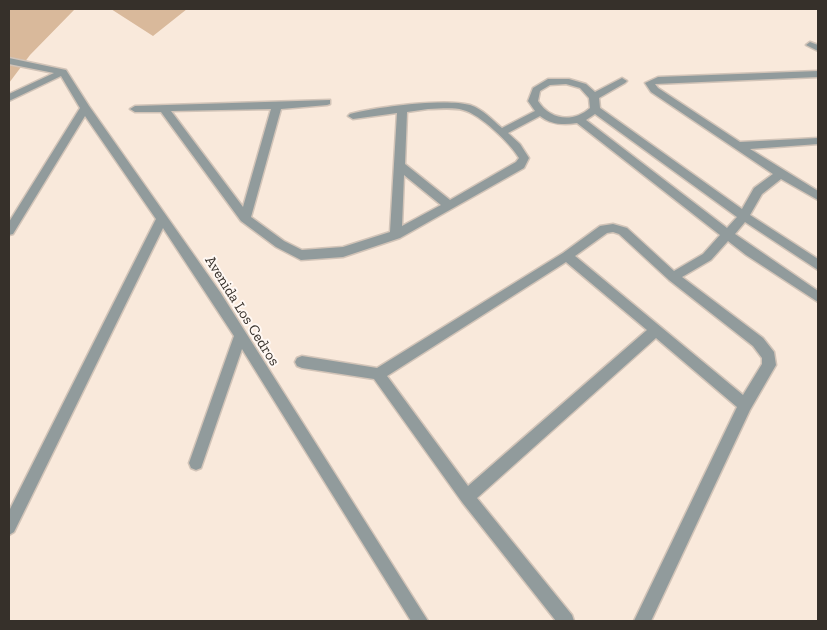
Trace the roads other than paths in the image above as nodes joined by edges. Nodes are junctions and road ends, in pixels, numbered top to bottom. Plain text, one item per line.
1 (9, 61) edge
2 (64, 72) junction
3 (818, 74) edge
4 (622, 81) dead end
5 (594, 97) junction
6 (9, 98) edge
7 (327, 102) dead end
8 (277, 106) junction
9 (86, 108) junction
10 (135, 109) dead end
11 (164, 109) junction
12 (595, 109) junction
13 (402, 110) junction
14 (541, 112) junction
15 (353, 116) dead end
16 (580, 120) junction
17 (502, 132) junction
18 (818, 141) edge
19 (738, 146) junction
20 (399, 165) junction
21 (780, 174) junction
22 (818, 196) edge
23 (450, 206) junction
24 (744, 216) junction
25 (162, 218) junction
26 (245, 218) junction
27 (9, 232) edge
28 (726, 233) junction
29 (396, 235) junction
30 (567, 256) junction
31 (818, 265) edge
32 (673, 277) junction
33 (818, 297) edge
34 (656, 330) junction
35 (240, 337) junction
36 (302, 362) dead end
37 (378, 374) junction
38 (745, 405) junction
39 (196, 463) dead end
40 (467, 498) junction
41 (9, 527) edge
42 (420, 621) edge
43 (566, 621) edge
44 (642, 621) edge

1 - 2 street
2 - 6 street
2 - 9 street, Avenida Los Cedros
3 - 19 street
4 - 5 street
5 - 12 street
5 - 14 street
7 - 8 street
8 - 11 street
8 - 26 street
9 - 25 street, Avenida Los Cedros
9 - 27 street
10 - 11 street
11 - 26 street
12 - 16 street
12 - 24 street
13 - 15 street
13 - 17 street
13 - 20 street
14 - 16 street
14 - 17 street
16 - 28 street
17 - 23 street
18 - 19 street
19 - 21 street
20 - 23 street
20 - 29 street
21 - 22 street
21 - 24 street
23 - 29 street
24 - 28 street
24 - 31 street
25 - 35 street, Avenida Los Cedros
25 - 41 street
26 - 29 street
28 - 32 street
28 - 33 street
30 - 32 street
30 - 34 street
30 - 37 street
32 - 38 street
34 - 38 street
34 - 40 street
35 - 39 street
35 - 42 street, Avenida Los Cedros
36 - 37 street
37 - 40 street
38 - 44 street
40 - 43 street

